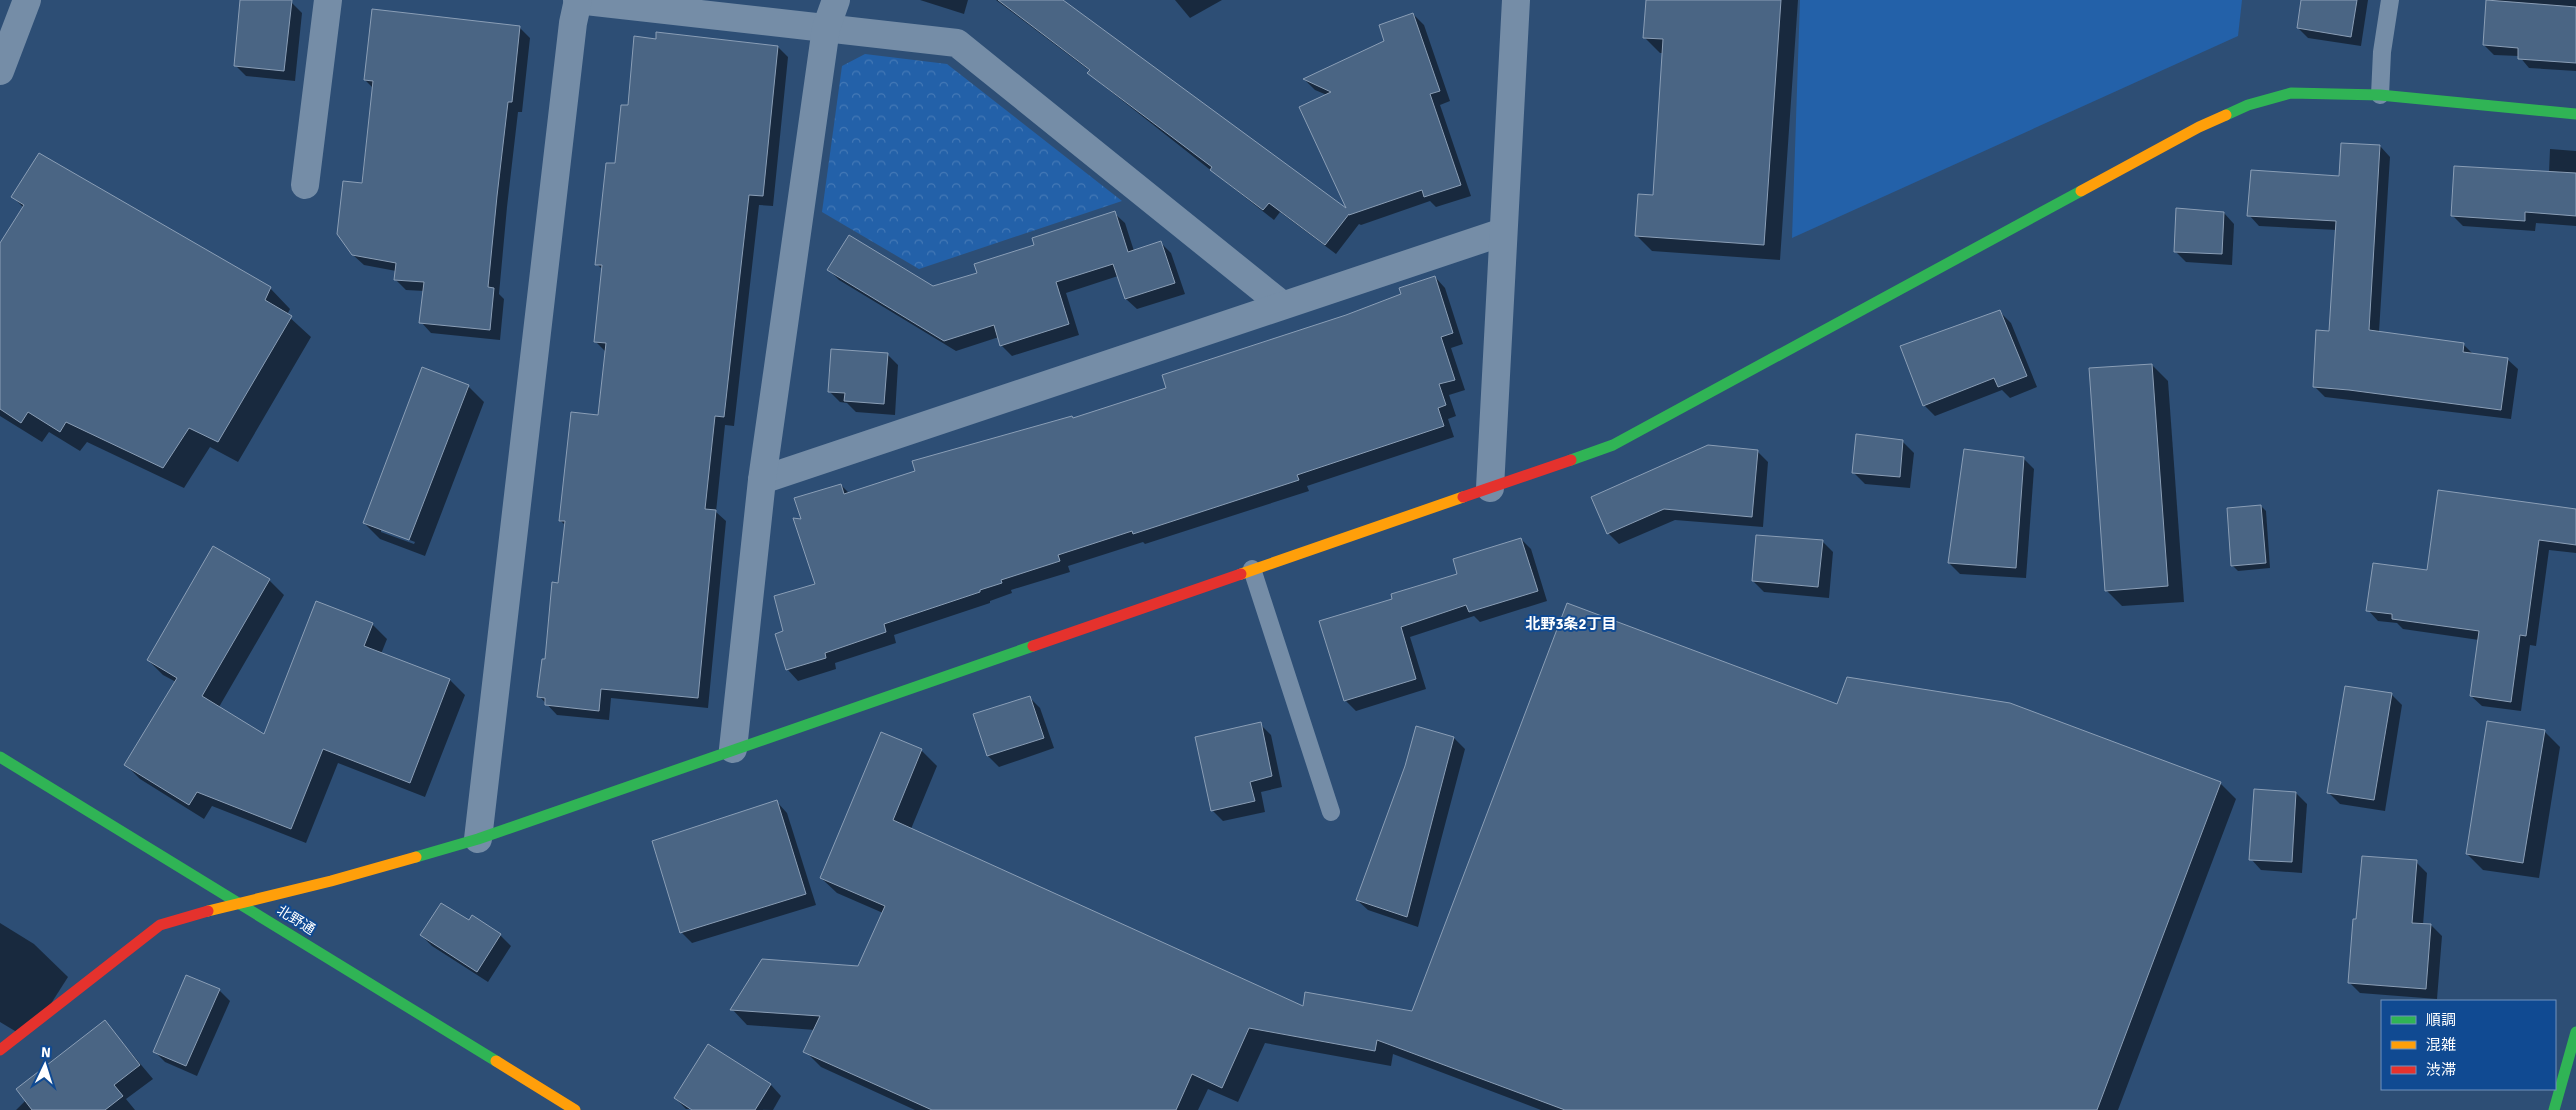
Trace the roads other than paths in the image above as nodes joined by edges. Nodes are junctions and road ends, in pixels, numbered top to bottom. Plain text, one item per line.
1 (27, 0) edge
2 (328, 0) edge
3 (578, 0) edge
4 (836, 0) edge
5 (1516, 0) edge
6 (2390, 0) edge
7 (826, 28) junction
8 (0, 71) edge
9 (2380, 95) junction
10 (2576, 114) edge
11 (305, 185) dead end
12 (1503, 232) junction
13 (1281, 304) junction
14 (762, 480) junction
15 (1490, 488) junction
16 (1252, 569) junction
17 (733, 749) junction
18 (0, 757) edge
19 (1331, 812) dead end
20 (478, 839) junction
21 (238, 902) junction
22 (2576, 1032) edge
23 (0, 1050) edge
24 (570, 1109) edge
25 (2554, 1110) edge

1 - 8 street
2 - 11 street
3 - 7 street
3 - 20 street
4 - 7 street
5 - 12 street
6 - 9 lane
7 - 13 street
7 - 14 street
9 - 10 street
9 - 15 street
12 - 13 street
12 - 15 street
13 - 14 street
14 - 17 street
15 - 16 street
16 - 17 street
16 - 19 lane
17 - 20 street
18 - 21 street, 北野通
20 - 21 street
21 - 23 street
21 - 24 street, 北野通
22 - 25 street

